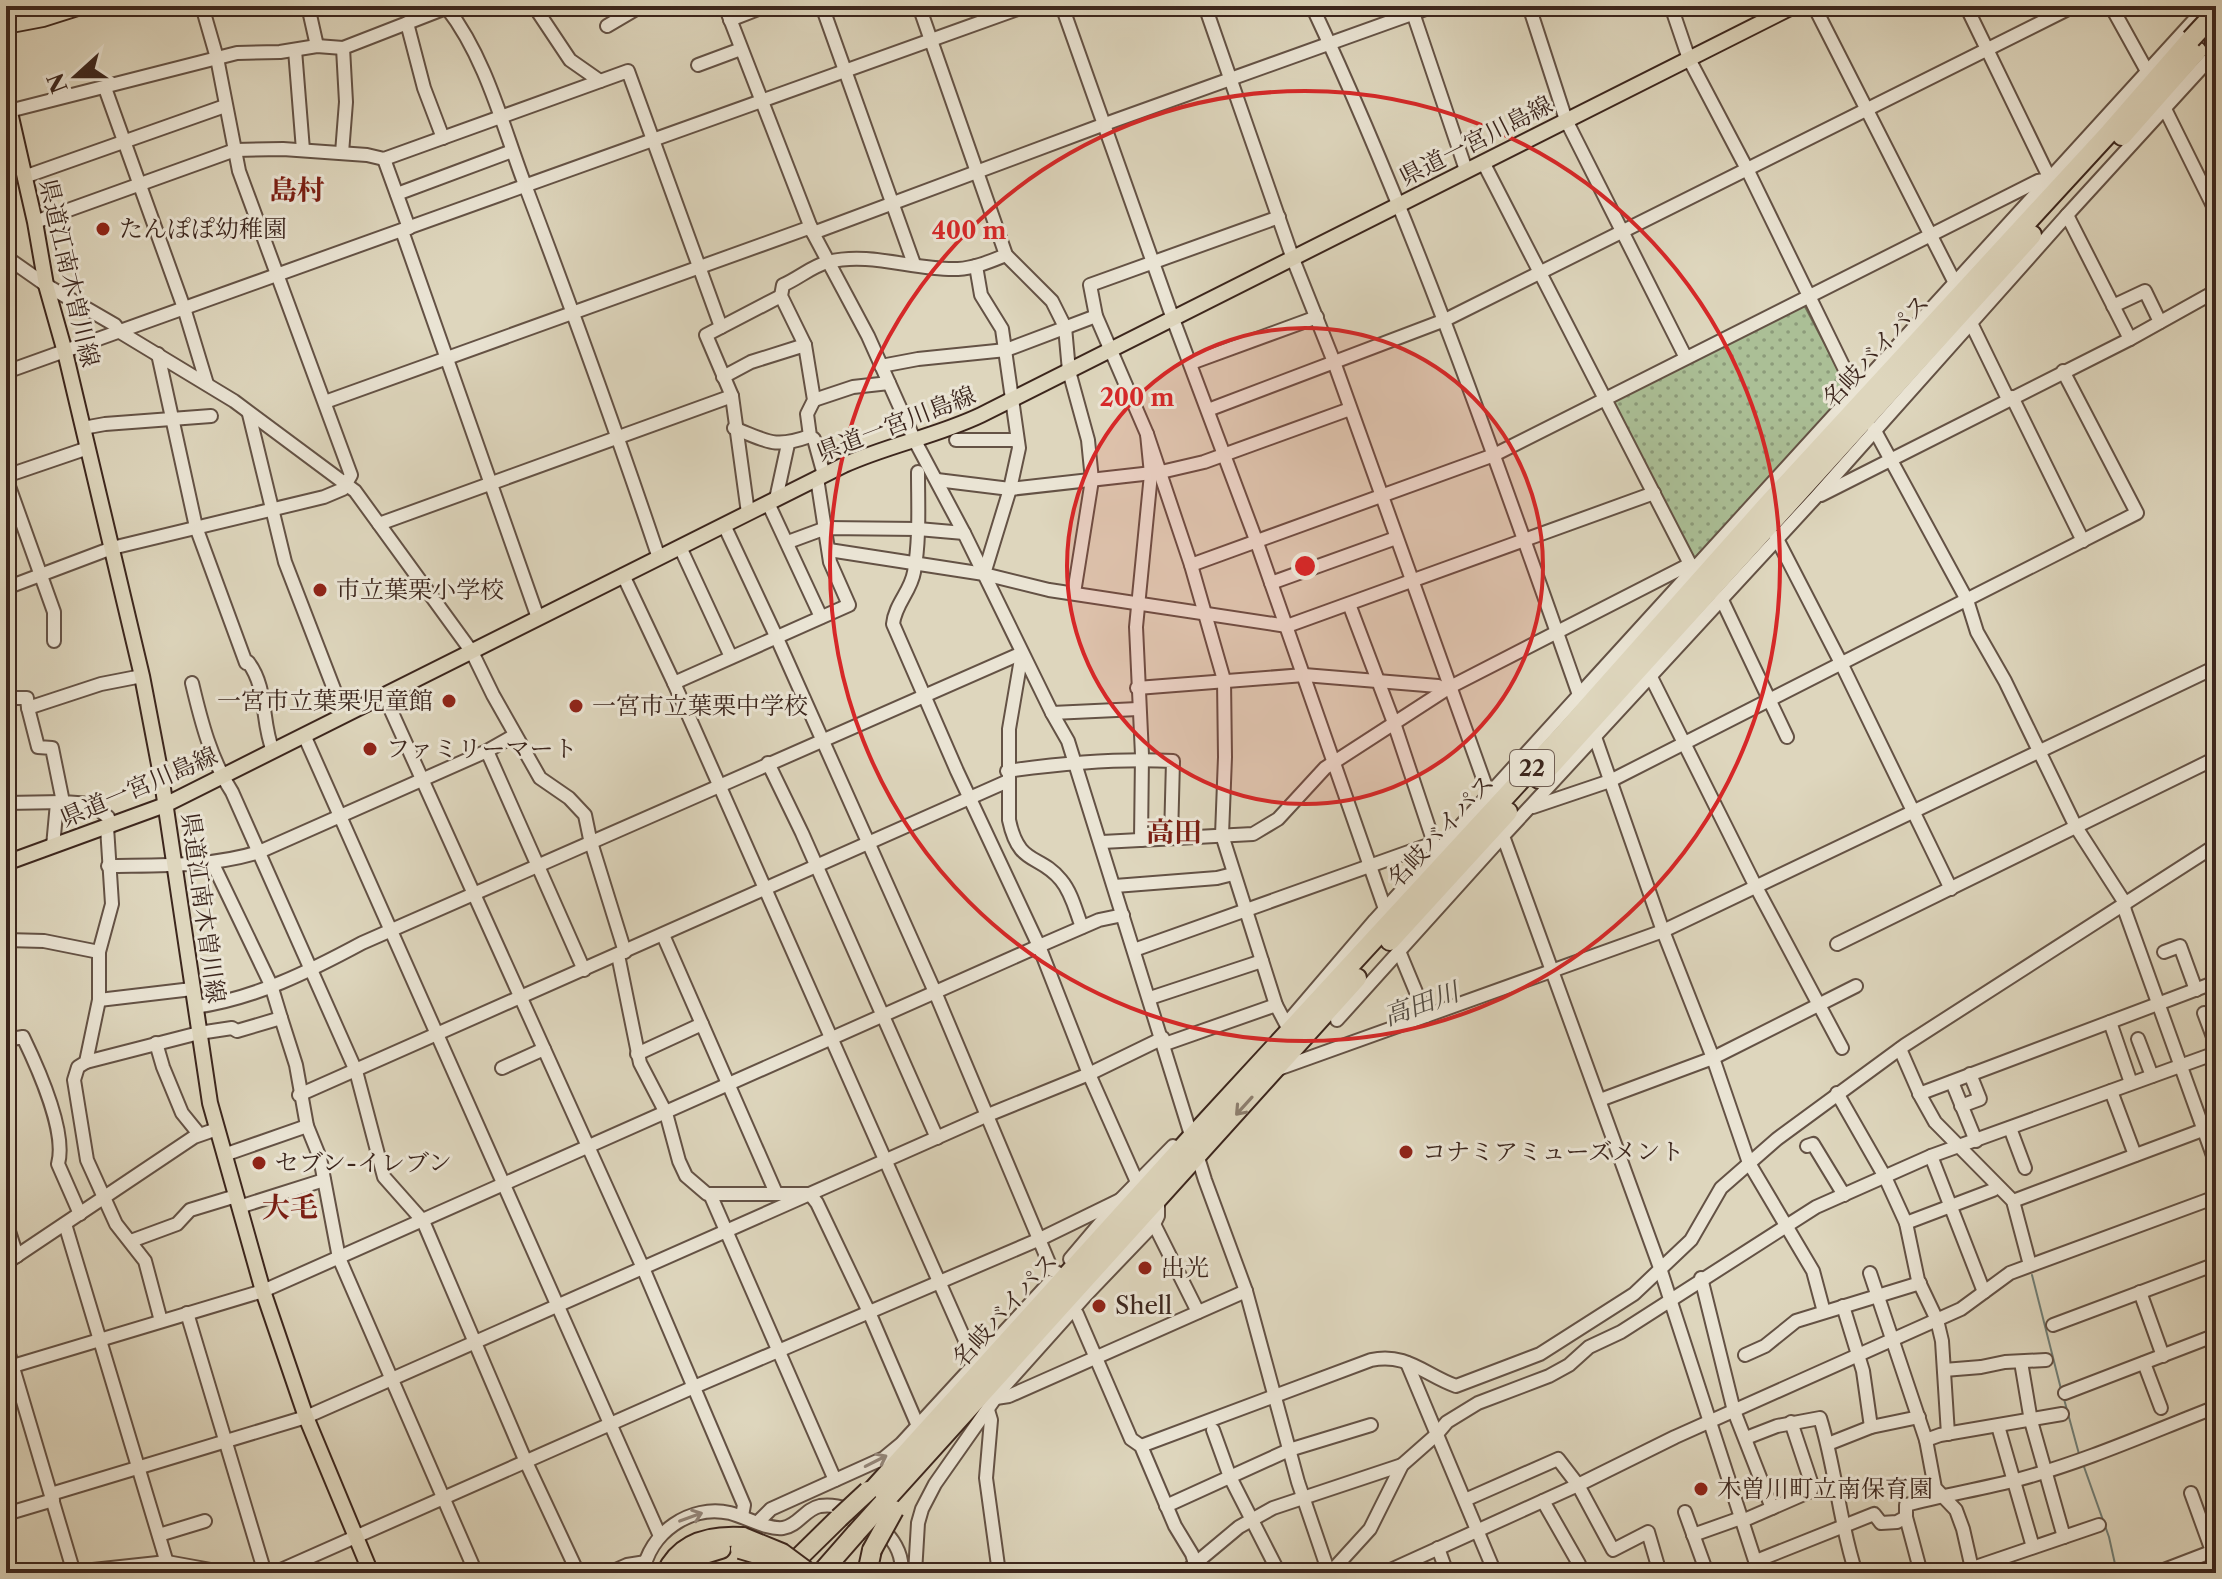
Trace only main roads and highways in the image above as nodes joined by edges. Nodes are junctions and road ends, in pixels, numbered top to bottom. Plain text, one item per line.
1 (84, 6) edge
2 (1794, 6) edge
3 (2207, 6) edge
4 (60, 10) edge
5 (2216, 12) edge
6 (6, 26) edge
7 (2216, 30) edge
8 (2207, 52) edge
9 (6, 95) edge
10 (17, 169) edge
11 (165, 805) junction
12 (6, 863) edge
13 (1337, 1020) road end
14 (1286, 1024) road end
15 (1308, 1033) junction
16 (1214, 1113) junction
17 (1194, 1143) junction
18 (879, 1499) junction
19 (846, 1525) junction
20 (741, 1543) junction
21 (371, 1573) edge
22 (666, 1573) edge
23 (680, 1573) edge
24 (789, 1573) edge
25 (809, 1573) edge
26 (821, 1573) edge
27 (867, 1573) edge

1 - 4 main road
2 - 11 main road, 県道一宮川島線
3 - 8 main road
4 - 6 main road
5 - 8 highway, 名岐バイパス / 22, bridge
7 - 8 highway, 名岐バイパス / 22
8 - 15 highway, 名岐バイパス / 22
8 - 16 highway, 名岐バイパス / 22
9 - 10 main road, 県道江南木曽川線
10 - 11 main road, 県道江南木曽川線
11 - 12 main road, 県道一宮川島線
11 - 21 main road, 県道江南木曽川線
13 - 15 highway, 22
14 - 16 highway, 22
15 -> 17 highway, 名岐バイパス / 22
16 - 17 highway, 名岐バイパス / 22
17 - 18 highway, 名岐バイパス / 22
17 - 18 highway, 名岐バイパス / 22
18 - 19 highway, bridge
18 - 27 highway, bridge
19 - 24 highway
19 - 26 highway
20 - 22 highway
20 - 23 highway
20 - 24 highway, bridge
20 - 25 highway, bridge

